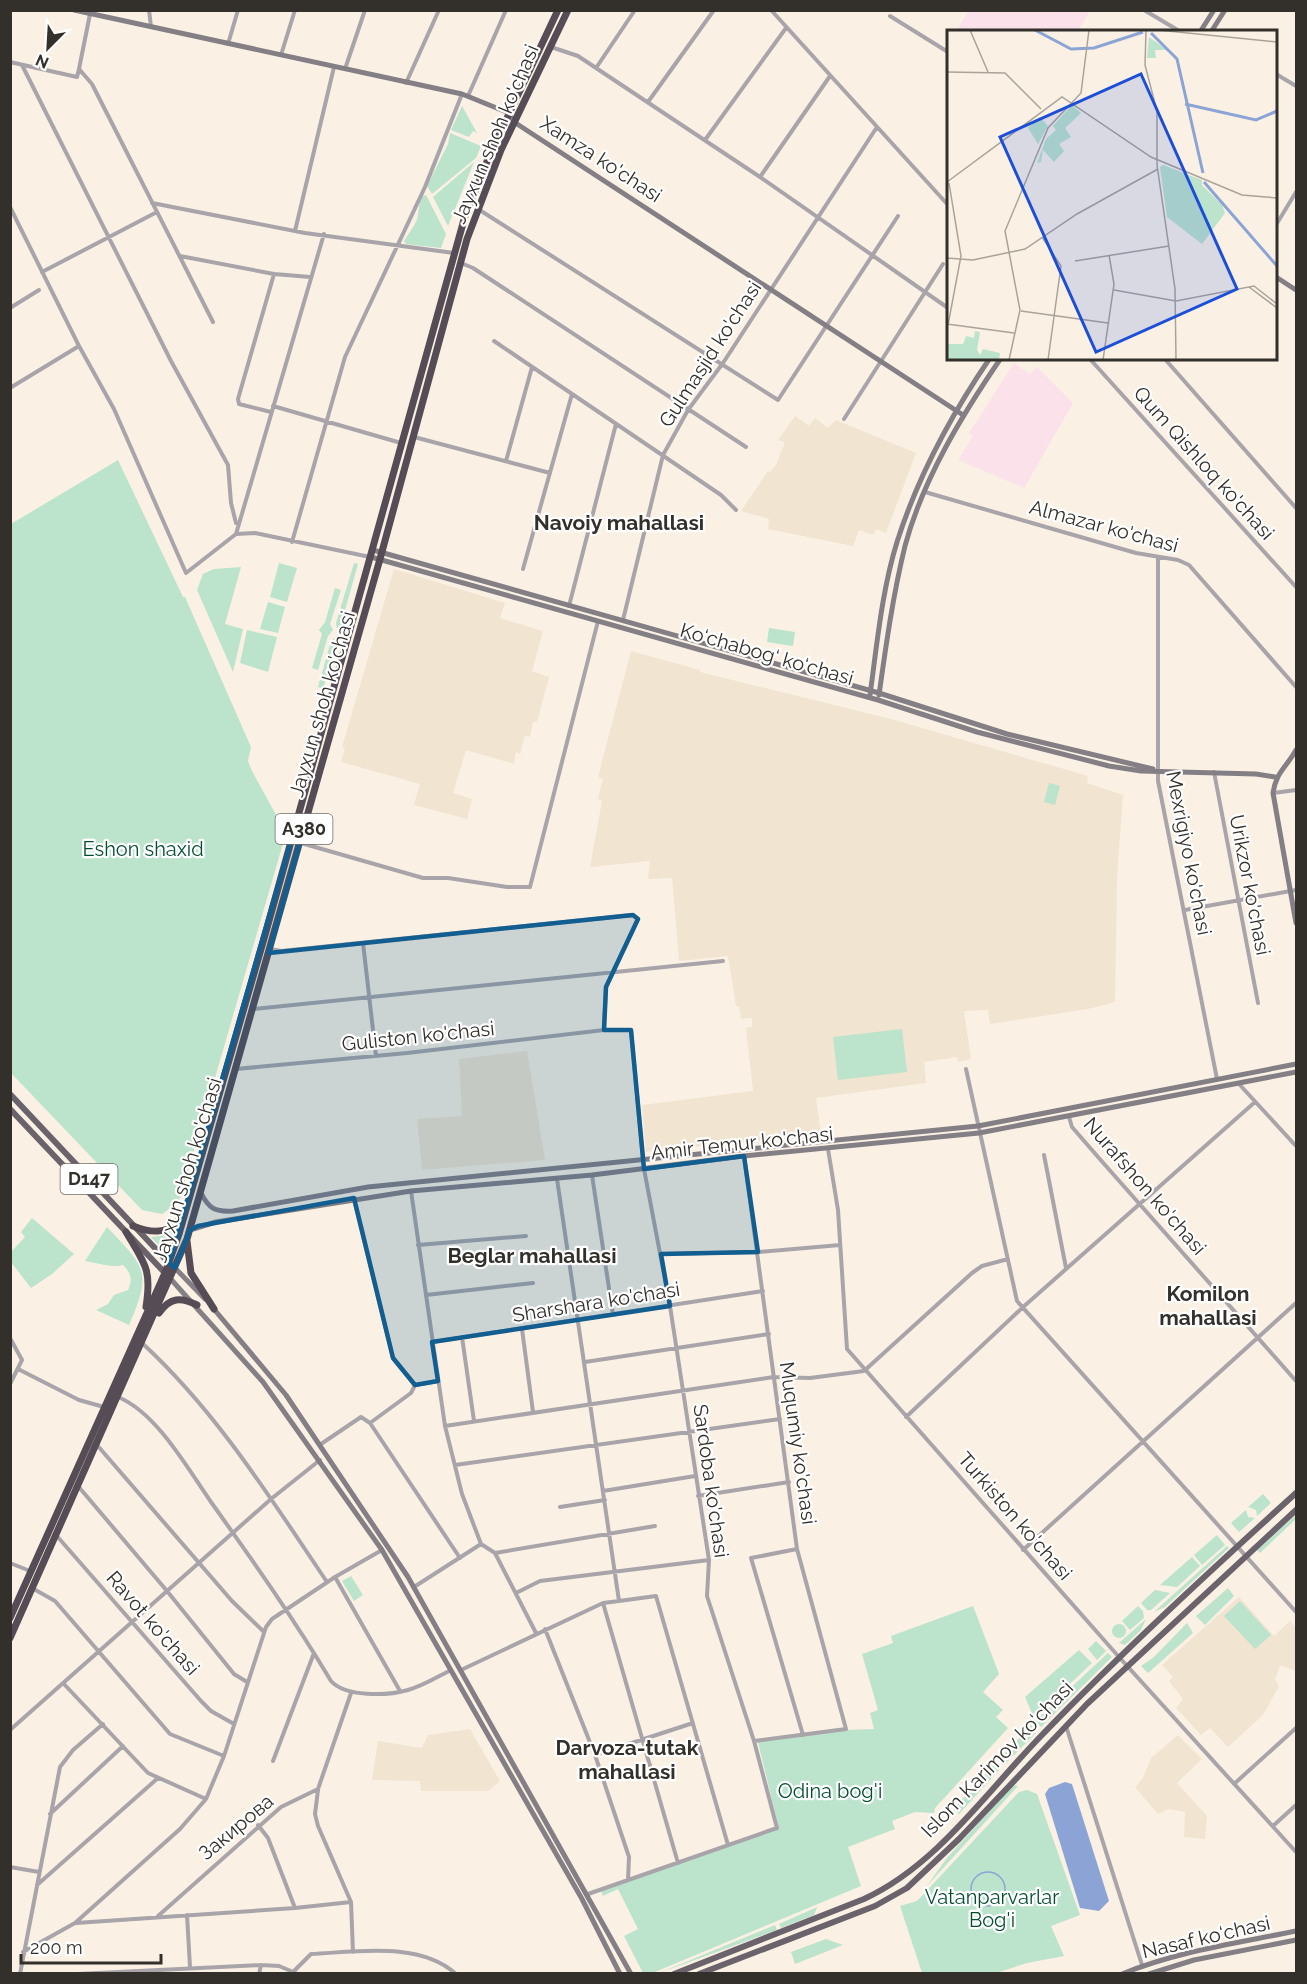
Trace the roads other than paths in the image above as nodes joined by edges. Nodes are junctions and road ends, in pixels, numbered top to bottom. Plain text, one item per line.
1 (74, 10) edge
2 (149, 10) edge
3 (238, 10) edge
4 (294, 10) edge
5 (365, 10) edge
6 (440, 10) edge
7 (506, 10) edge
8 (558, 10) edge
9 (568, 10) edge
10 (636, 10) edge
11 (714, 10) edge
12 (771, 10) edge
13 (1144, 10) edge
14 (1214, 10) edge
15 (1225, 10) edge
16 (90, 14) junction
17 (890, 16) dead end
18 (152, 27) junction
19 (786, 28) junction
20 (1178, 30) edge
21 (1201, 30) edge
22 (1212, 30) edge
23 (228, 44) junction
24 (550, 47) junction
25 (947, 51) edge
26 (281, 56) junction
27 (10, 62) edge
28 (22, 65) junction
29 (334, 67) junction
30 (596, 68) junction
31 (79, 69) junction
32 (345, 70) junction
33 (1277, 75) edge
34 (830, 76) junction
35 (406, 83) junction
36 (1296, 86) edge
37 (465, 95) junction
38 (648, 102) junction
39 (509, 112) junction
40 (514, 122) junction
41 (877, 127) junction
42 (705, 140) junction
43 (760, 177) junction
44 (1296, 192) edge
45 (152, 203) junction
46 (947, 205) edge
47 (10, 207) edge
48 (477, 208) junction
49 (157, 212) junction
50 (898, 216) dead end
51 (817, 218) junction
52 (1277, 222) edge
53 (295, 231) junction
54 (324, 234) junction
55 (108, 238) junction
56 (399, 244) junction
57 (454, 253) junction
58 (179, 256) junction
59 (873, 256) junction
60 (461, 263) junction
61 (943, 264) dead end
62 (42, 272) junction
63 (274, 274) junction
64 (310, 277) junction
65 (1277, 278) edge
66 (771, 289) junction
67 (39, 290) dead end
68 (1296, 290) edge
69 (927, 292) junction
70 (947, 307) edge
71 (10, 308) edge
72 (213, 322) dead end
73 (827, 325) junction
74 (494, 341) dead end
75 (79, 346) junction
76 (989, 360) edge
77 (1000, 360) edge
78 (1091, 360) edge
79 (1166, 360) edge
80 (883, 362) junction
81 (723, 363) junction
82 (532, 367) junction
83 (10, 388) edge
84 (572, 394) junction
85 (273, 406) junction
86 (688, 410) junction
87 (955, 411) junction
88 (271, 412) junction
89 (963, 416) junction
90 (844, 419) dead end
91 (326, 421) junction
92 (616, 424) junction
93 (413, 437) junction
94 (402, 444) junction
95 (746, 447) dead end
96 (663, 455) junction
97 (506, 461) junction
98 (550, 473) junction
99 (925, 492) junction
100 (1296, 508) edge
101 (736, 510) dead end
102 (237, 525) junction
103 (236, 534) junction
104 (292, 542) junction
105 (372, 554) junction
106 (381, 556) junction
107 (1158, 558) junction
108 (523, 569) dead end
109 (1296, 587) edge
110 (507, 588) junction
111 (504, 596) junction
112 (569, 606) junction
113 (602, 615) junction
114 (623, 621) junction
115 (599, 622) junction
116 (348, 637) junction
117 (357, 640) junction
118 (1296, 687) edge
119 (870, 694) junction
120 (879, 697) junction
121 (1296, 750) edge
122 (311, 769) junction
123 (1157, 770) junction
124 (319, 771) junction
125 (1214, 772) junction
126 (1275, 777) junction
127 (1296, 790) edge
128 (1273, 793) junction
129 (293, 833) junction
130 (301, 839) junction
131 (1293, 890) edge
132 (1238, 900) junction
133 (1185, 910) junction
134 (1296, 923) edge
135 (363, 943) junction
136 (270, 949) junction
137 (723, 962) dead end
138 (613, 974) junction
139 (371, 998) junction
140 (1258, 1003) dead end
141 (253, 1009) junction
142 (604, 1030) junction
143 (376, 1056) junction
144 (1296, 1064) edge
145 (236, 1069) junction
146 (966, 1069) dead end
147 (1296, 1072) edge
148 (1218, 1079) junction
149 (1239, 1084) junction
150 (10, 1094) edge
151 (1255, 1102) junction
152 (10, 1109) edge
153 (1069, 1117) junction
154 (978, 1126) junction
155 (979, 1133) junction
156 (1296, 1146) edge
157 (828, 1149) junction
158 (1044, 1155) dead end
159 (744, 1156) junction
160 (644, 1160) junction
161 (644, 1169) junction
162 (592, 1175) junction
163 (557, 1179) junction
164 (411, 1191) junction
165 (201, 1193) junction
166 (354, 1198) junction
167 (1139, 1203) junction
168 (188, 1204) junction
169 (134, 1226) junction
170 (190, 1230) junction
171 (126, 1232) junction
172 (525, 1236) dead end
173 (187, 1239) junction
174 (418, 1245) junction
175 (840, 1245) junction
176 (758, 1252) junction
177 (661, 1254) junction
178 (1008, 1259) junction
179 (172, 1266) junction
180 (1066, 1268) junction
181 (165, 1273) junction
182 (171, 1279) junction
183 (533, 1283) dead end
184 (763, 1291) junction
185 (426, 1295) junction
186 (1296, 1303) edge
187 (197, 1305) junction
188 (670, 1306) junction
189 (1022, 1308) junction
190 (214, 1309) junction
191 (613, 1315) junction
192 (148, 1320) junction
193 (577, 1321) junction
194 (522, 1329) junction
195 (769, 1334) junction
196 (462, 1337) junction
197 (10, 1338) edge
198 (1258, 1338) junction
199 (432, 1342) junction
200 (142, 1343) junction
201 (676, 1349) junction
202 (585, 1362) junction
203 (18, 1369) junction
204 (864, 1371) junction
205 (774, 1377) junction
206 (1296, 1381) edge
207 (438, 1382) junction
208 (10, 1384) edge
209 (415, 1385) junction
210 (683, 1390) junction
211 (118, 1397) junction
212 (591, 1405) junction
213 (104, 1407) junction
214 (533, 1412) junction
215 (906, 1417) junction
216 (780, 1419) junction
217 (474, 1421) junction
218 (370, 1423) junction
219 (445, 1426) junction
220 (690, 1433) junction
221 (1143, 1441) junction
222 (321, 1444) junction
223 (97, 1445) junction
224 (597, 1447) junction
225 (320, 1460) junction
226 (454, 1465) junction
227 (695, 1476) junction
228 (789, 1482) junction
229 (78, 1486) junction
230 (603, 1491) junction
231 (1296, 1493) edge
232 (698, 1496) junction
233 (271, 1499) junction
234 (605, 1500) junction
235 (560, 1507) dead end
236 (1296, 1510) edge
237 (655, 1526) dead end
238 (233, 1532) junction
239 (610, 1532) junction
240 (56, 1534) junction
241 (481, 1544) junction
242 (1239, 1547) junction
243 (797, 1549) junction
244 (382, 1550) junction
245 (1023, 1550) junction
246 (495, 1553) junction
247 (1246, 1555) junction
248 (460, 1558) junction
249 (709, 1560) junction
250 (10, 1563) edge
251 (200, 1564) junction
252 (401, 1566) junction
253 (30, 1571) junction
254 (395, 1571) junction
255 (615, 1572) junction
256 (334, 1577) junction
257 (327, 1582) junction
258 (414, 1587) junction
259 (32, 1588) junction
260 (167, 1591) junction
261 (516, 1593) junction
262 (619, 1601) junction
263 (603, 1604) junction
264 (285, 1608) junction
265 (1296, 1612) edge
266 (10, 1618) edge
267 (132, 1621) junction
268 (545, 1629) junction
269 (264, 1632) junction
270 (536, 1633) junction
271 (10, 1638) edge
272 (99, 1650) junction
273 (314, 1652) junction
274 (1119, 1657) junction
275 (1126, 1665) junction
276 (451, 1670) junction
277 (461, 1670) junction
278 (247, 1682) junction
279 (63, 1683) junction
280 (400, 1691) junction
281 (351, 1693) junction
282 (693, 1723) junction
283 (103, 1724) junction
284 (234, 1724) junction
285 (1066, 1726) junction
286 (1296, 1728) edge
287 (10, 1730) edge
288 (802, 1735) junction
289 (642, 1738) junction
290 (754, 1741) junction
291 (123, 1746) junction
292 (595, 1755) junction
293 (224, 1756) junction
294 (273, 1761) dead end
295 (158, 1778) junction
296 (1234, 1784) junction
297 (318, 1789) junction
298 (206, 1799) junction
299 (1296, 1805) edge
300 (50, 1814) junction
301 (968, 1815) junction
302 (975, 1822) junction
303 (258, 1825) junction
304 (1273, 1826) junction
305 (553, 1831) junction
306 (546, 1834) junction
307 (728, 1845) junction
308 (1296, 1852) edge
309 (678, 1863) junction
310 (10, 1867) edge
311 (39, 1872) junction
312 (628, 1880) junction
313 (37, 1886) junction
314 (588, 1894) junction
315 (351, 1902) junction
316 (295, 1908) junction
317 (158, 1916) junction
318 (187, 1916) junction
319 (75, 1923) junction
320 (1296, 1931) edge
321 (1296, 1940) edge
322 (23, 1952) junction
323 (353, 1952) junction
324 (261, 1965) junction
325 (1143, 1965) junction
326 (190, 1967) junction
327 (296, 1972) edge
328 (20, 1974) edge
329 (77, 1974) edge
330 (259, 1974) edge
331 (456, 1974) edge
332 (620, 1974) edge
333 (631, 1974) edge
334 (674, 1974) edge
335 (699, 1974) edge
336 (1122, 1974) edge
337 (1149, 1974) edge

1 - 16 main road
2 - 18 street
3 - 23 street
4 - 26 street
5 - 32 street
6 - 35 street
7 - 37 street
8 - 39 highway, Jayxun shoh ko'chasi / A380
9 - 24 highway, Jayxun shoh ko'chasi / A380
10 - 30 street
11 - 38 street
12 - 19 street
13 - 20 street
14 - 21 main road
15 - 22 main road
16 - 18 main road
16 - 31 street
17 - 25 street
18 - 23 main road
19 - 34 street
19 - 42 street
23 - 26 main road
24 - 30 street
24 - 40 highway, Jayxun shoh ko'chasi / A380
26 - 29 main road
27 - 28 street
28 - 31 street
28 - 55 street
29 - 32 main road
29 - 53 street
30 - 38 street
31 - 45 street
32 - 35 main road
33 - 36 street
34 - 41 street
34 - 43 street
35 - 37 main road
37 - 39 main road
37 - 56 street
38 - 42 street
39 - 40 main road, Xamza ko'chasi
39 - 57 highway, Jayxun shoh ko'chasi / A380
40 - 48 highway, Jayxun shoh ko'chasi / A380
40 - 66 main road, Xamza ko'chasi
41 - 46 street
41 - 51 street, Gulmasjid ko'chasi
42 - 43 street
43 - 51 street
44 - 52 street
45 - 49 street
45 - 53 street
47 - 62 street
48 - 60 highway, Jayxun shoh ko'chasi / A380
48 - 81 street
49 - 55 street
49 - 58 street
50 - 59 street
51 - 59 street
51 - 66 street, Gulmasjid ko'chasi
53 - 54 street
54 - 56 street
54 - 64 street
55 - 62 street
55 - 102 street
56 - 57 street
56 - 91 street
57 - 94 highway, Jayxun shoh ko'chasi / A380
58 - 63 street
58 - 72 street
59 - 69 street
59 - 73 street
60 - 86 street
60 - 93 highway, Jayxun shoh ko'chasi / A380
61 - 69 street
62 - 75 street
63 - 64 street
63 - 88 street
64 - 85 street
65 - 68 main road
66 - 73 main road, Xamza ko'chasi
66 - 81 street, Gulmasjid ko'chasi
67 - 71 street
69 - 70 street
69 - 80 street
73 - 80 main road, Xamza ko'chasi
73 - 81 street
74 - 82 street
75 - 83 street
75 - 103 street
76 - 87 main road
77 - 89 main road
78 - 109 street, Qum Qishloq ko'chasi
79 - 100 street
80 - 87 main road, Xamza ko'chasi
80 - 90 street
81 - 86 street, Gulmasjid ko'chasi
82 - 84 street
82 - 97 street
84 - 92 street
84 - 98 street
85 - 88 street
85 - 91 street
86 - 95 street
86 - 96 street, Gulmasjid ko'chasi
87 - 89 main road, Xamza ko'chasi
87 - 119 main road
88 - 102 street
89 - 99 main road
91 - 94 street
91 - 104 street
92 - 96 street
92 - 112 street
93 - 97 street
93 - 106 highway, Jayxun shoh ko'chasi / A380
94 - 105 highway, Jayxun shoh ko'chasi / A380
96 - 101 street
96 - 114 street, Gulmasjid ko'chasi
97 - 98 street
98 - 108 street
99 - 107 street, Almazar ko'chasi
99 - 120 main road
102 - 103 street
103 - 104 street
104 - 105 street
105 - 106 main road, Ko‘chabog‘ ko‘chasi
105 - 116 highway, Jayxun shoh ko'chasi / A380
106 - 110 main road, Ko‘chabog‘ ko‘chasi
106 - 111 main road, Ko‘chabog‘ ko‘chasi
106 - 117 highway, Jayxun shoh ko'chasi / A380
107 - 118 street, Almazar ko'chasi
107 - 123 street, Mexrigiyo ko'chasi
110 - 111 main road
110 - 112 main road, Ko‘chabog‘ ko‘chasi
111 - 115 main road, Ko‘chabog‘ ko‘chasi
112 - 113 main road, Ko‘chabog‘ ko‘chasi
113 - 114 main road, Ko‘chabog‘ ko‘chasi
113 - 115 main road
114 - 119 main road, Ko‘chabog‘ ko‘chasi
115 - 119 main road, Ko‘chabog‘ ko‘chasi
115 - 130 street
116 - 117 highway
116 - 122 highway, Jayxun shoh ko'chasi / A380
117 - 124 highway, Jayxun shoh ko'chasi / A380
119 - 120 main road, Ko‘chabog‘ ko‘chasi
120 - 123 main road, Ko‘chabog‘ ko‘chasi
121 - 126 main road
122 - 124 highway
122 - 129 highway, Jayxun shoh ko'chasi / A380
123 - 125 main road, Ko‘chabog‘ ko‘chasi
123 - 133 street, Mexrigiyo ko'chasi
124 - 130 highway, Jayxun shoh ko'chasi / A380
125 - 126 main road, Ko‘chabog‘ ko‘chasi
125 - 132 street, Urikzor ko'chasi
126 - 128 main road
127 - 128 street
128 - 131 main road
129 - 130 highway
129 - 168 highway, Jayxun shoh ko'chasi / A380
130 - 136 highway, Jayxun shoh ko'chasi / A380
131 - 132 street
131 - 134 main road
132 - 133 street
132 - 140 street, Urikzor ko'chasi
133 - 148 street, Mexrigiyo ko'chasi
135 - 136 street
135 - 138 street
135 - 139 street
136 - 141 highway, Jayxun shoh ko'chasi / A380
137 - 138 street
138 - 139 street
138 - 142 street
139 - 141 street
139 - 143 street
141 - 145 highway, Jayxun shoh ko'chasi / A380
142 - 143 street, Guliston ko'chasi
142 - 160 street, Guliston ko'chasi
143 - 145 street, Guliston ko'chasi
144 - 148 main road, Amir Temur ko'chasi
145 - 165 highway, Jayxun shoh ko'chasi / A380
146 - 154 street
147 - 149 main road, Amir Temur ko'chasi
148 - 154 main road, Amir Temur ko'chasi
149 - 151 street
149 - 153 main road, Amir Temur ko'chasi
150 - 169 main road, D147
151 - 156 street
151 - 167 street
152 - 171 main road, D147
153 - 155 main road, Amir Temur ko'chasi
153 - 167 street, Nurafshon ko'chasi
154 - 155 street
154 - 160 main road, Amir Temur ko'chasi
155 - 157 main road, Amir Temur ko'chasi
155 - 178 street
157 - 159 main road, Amir Temur ko'chasi
157 - 175 street, Turkiston ko'chasi
158 - 180 street
159 - 161 main road, Amir Temur ko'chasi
159 - 176 street, Muqumiy ko'chasi
160 - 161 main road
160 - 165 main road, Amir Temur ko'chasi
161 - 162 main road, Amir Temur ko'chasi
161 - 177 street, Sardoba ko'chasi
162 - 163 main road, Amir Temur ko'chasi
162 - 191 street
163 - 164 main road, Amir Temur ko'chasi
163 - 193 street
164 - 166 main road, Amir Temur ko'chasi
164 - 174 street
165 - 170 highway, Jayxun shoh ko'chasi / A380
166 - 170 main road, Amir Temur ko'chasi
166 - 209 street
167 - 180 street
167 - 198 street, Nurafshon ko'chasi
168 - 169 highway
168 - 179 highway, Jayxun shoh ko'chasi / A380
169 - 179 main road, D147
170 - 173 highway, Jayxun shoh ko'chasi / A380
171 - 181 main road, D147
171 - 192 highway
172 - 174 street
173 - 179 highway, Jayxun shoh ko'chasi / A380
173 - 190 highway
174 - 185 street
175 - 176 street
175 - 204 street, Turkiston ko'chasi
176 - 177 street
176 - 184 street, Muqumiy ko'chasi
177 - 188 street, Sardoba ko'chasi
178 - 189 street
178 - 204 street
179 - 181 highway, Jayxun shoh ko'chasi / A380
179 - 182 highway, Jayxun shoh ko'chasi / A380
179 - 190 main road
180 - 189 street
181 - 182 main road
181 - 192 highway, Jayxun shoh ko'chasi / A380
182 - 187 main road
182 - 192 highway, Jayxun shoh ko'chasi / A380
183 - 185 street
184 - 188 street, Sharshara ko'chasi
184 - 195 street, Muqumiy ko'chasi
185 - 199 street
186 - 198 street
187 - 192 highway
187 - 225 main road
188 - 191 street, Sharshara ko'chasi
188 - 201 street, Sardoba ko'chasi
189 - 215 street
189 - 221 street
190 - 222 main road
191 - 193 street, Sharshara ko'chasi
192 - 200 highway, Jayxun shoh ko'chasi / A380
192 - 213 highway, Jayxun shoh ko'chasi / A380
193 - 194 street, Sharshara ko'chasi
193 - 202 street
194 - 196 street, Sharshara ko'chasi
194 - 214 street
195 - 201 street
195 - 205 street, Muqumiy ko'chasi
196 - 199 street, Sharshara ko'chasi
196 - 217 street
197 - 203 street
198 - 206 street, Nurafshon ko'chasi
198 - 221 street
199 - 207 street
200 - 211 highway, Jayxun shoh ko'chasi / A380
200 - 233 street
201 - 202 street
201 - 210 street, Sardoba ko'chasi
202 - 212 street
203 - 208 street
203 - 213 street
204 - 205 street
204 - 215 street, Turkiston ko'chasi
205 - 210 street
205 - 216 street, Muqumiy ko'chasi
207 - 209 street
207 - 219 street
209 - 218 street
210 - 212 street
210 - 220 street, Sardoba ko'chasi
211 - 223 highway, Jayxun shoh ko'chasi / A380
211 - 238 street
212 - 214 street
212 - 224 street
213 - 253 highway, Jayxun shoh ko'chasi / A380
214 - 217 street
215 - 245 street, Turkiston ko'chasi
216 - 220 street
216 - 228 street, Muqumiy ko'chasi
217 - 219 street
218 - 222 street
218 - 248 street
219 - 226 street
220 - 224 street
220 - 227 street, Sardoba ko'chasi
221 - 242 street
221 - 245 street
222 - 252 main road
223 - 229 highway, Jayxun shoh ko'chasi / A380
223 - 251 street
224 - 226 street
224 - 230 street
225 - 233 street
225 - 244 main road
226 - 241 street
227 - 230 street
227 - 232 street, Sardoba ko'chasi
228 - 232 street
228 - 243 street, Muqumiy ko'chasi
229 - 240 highway, Jayxun shoh ko'chasi / A380
229 - 260 street
230 - 234 street
231 - 242 main road, Islom Karimov ko‘chasi
232 - 249 street, Sardoba ko'chasi
233 - 238 street
233 - 257 street
234 - 235 street
234 - 239 street
236 - 247 main road, Islom Karimov ko‘chasi
237 - 239 street
238 - 251 street
238 - 264 street
239 - 246 street
239 - 255 street
240 - 259 highway, Jayxun shoh ko'chasi / A380
240 - 267 street, Ravot ko'chasi
241 - 246 street
241 - 248 street
242 - 247 street
242 - 274 main road, Islom Karimov ko‘chasi
243 - 288 street, Muqumiy ko'chasi
243 - 288 street
244 - 254 main road
244 - 256 street
245 - 274 street, Turkiston ko'chasi
246 - 261 street
247 - 265 street
247 - 275 main road, Islom Karimov ko‘chasi
248 - 258 street
249 - 255 street
249 - 290 street, Sardoba ko'chasi
250 - 253 street
251 - 260 street
251 - 269 street
252 - 254 main road
252 - 258 main road
253 - 266 highway, Jayxun shoh ko'chasi / A380
254 - 276 main road
255 - 261 street
255 - 262 street
256 - 257 street
256 - 280 street
257 - 264 street
258 - 277 main road
259 - 271 highway, Jayxun shoh ko'chasi / A380
259 - 272 street
260 - 267 street
260 - 278 street
261 - 270 street
262 - 263 street
262 - 282 street
263 - 268 street
263 - 289 street
264 - 269 street
264 - 273 street
267 - 272 street
267 - 284 street, Ravot ko'chasi
268 - 270 street
268 - 292 street
269 - 278 street
270 - 277 street
272 - 279 street
272 - 293 street
273 - 281 street
273 - 294 street
274 - 275 street, Turkiston ko'chasi
274 - 301 main road, Islom Karimov ko‘chasi
275 - 285 main road, Islom Karimov ko‘chasi
275 - 296 street, Turkiston ko'chasi
276 - 280 street
276 - 306 main road
277 - 305 main road
278 - 284 street
279 - 283 street
279 - 287 street
280 - 281 street
281 - 297 street
282 - 289 street
282 - 307 street
283 - 291 street
283 - 300 street
284 - 293 street
285 - 302 main road, Islom Karimov ko‘chasi
285 - 325 street
286 - 296 street
288 - 290 street
289 - 292 street
289 - 309 street
290 - 307 street, Sardoba ko'chasi
291 - 295 street
291 - 300 street
292 - 312 street
293 - 298 street
295 - 298 street
295 - 313 street
296 - 304 street, Turkiston ko'chasi
297 - 303 street, Закирова
297 - 315 street
298 - 319 street
299 - 304 street
300 - 311 street
301 - 302 main road
301 - 334 main road, Islom Karimov ko‘chasi
302 - 335 main road, Islom Karimov ko‘chasi
303 - 316 street
303 - 317 street, Закирова
304 - 308 street, Turkiston ko'chasi
305 - 306 main road
305 - 314 main road
306 - 332 main road
307 - 309 street
309 - 312 street
310 - 311 street
311 - 313 street
312 - 314 street
313 - 322 street
314 - 333 main road
315 - 316 street
315 - 323 street
316 - 318 street
317 - 318 street
317 - 319 street
318 - 326 street
319 - 322 street
320 - 325 main road, Nasaf ko‘chasi
321 - 337 main road, Nasaf ko‘chasi
322 - 328 street
323 - 327 street
323 - 331 street
324 - 326 street
324 - 327 street
324 - 330 street
325 - 336 main road, Nasaf ko‘chasi
326 - 329 street

